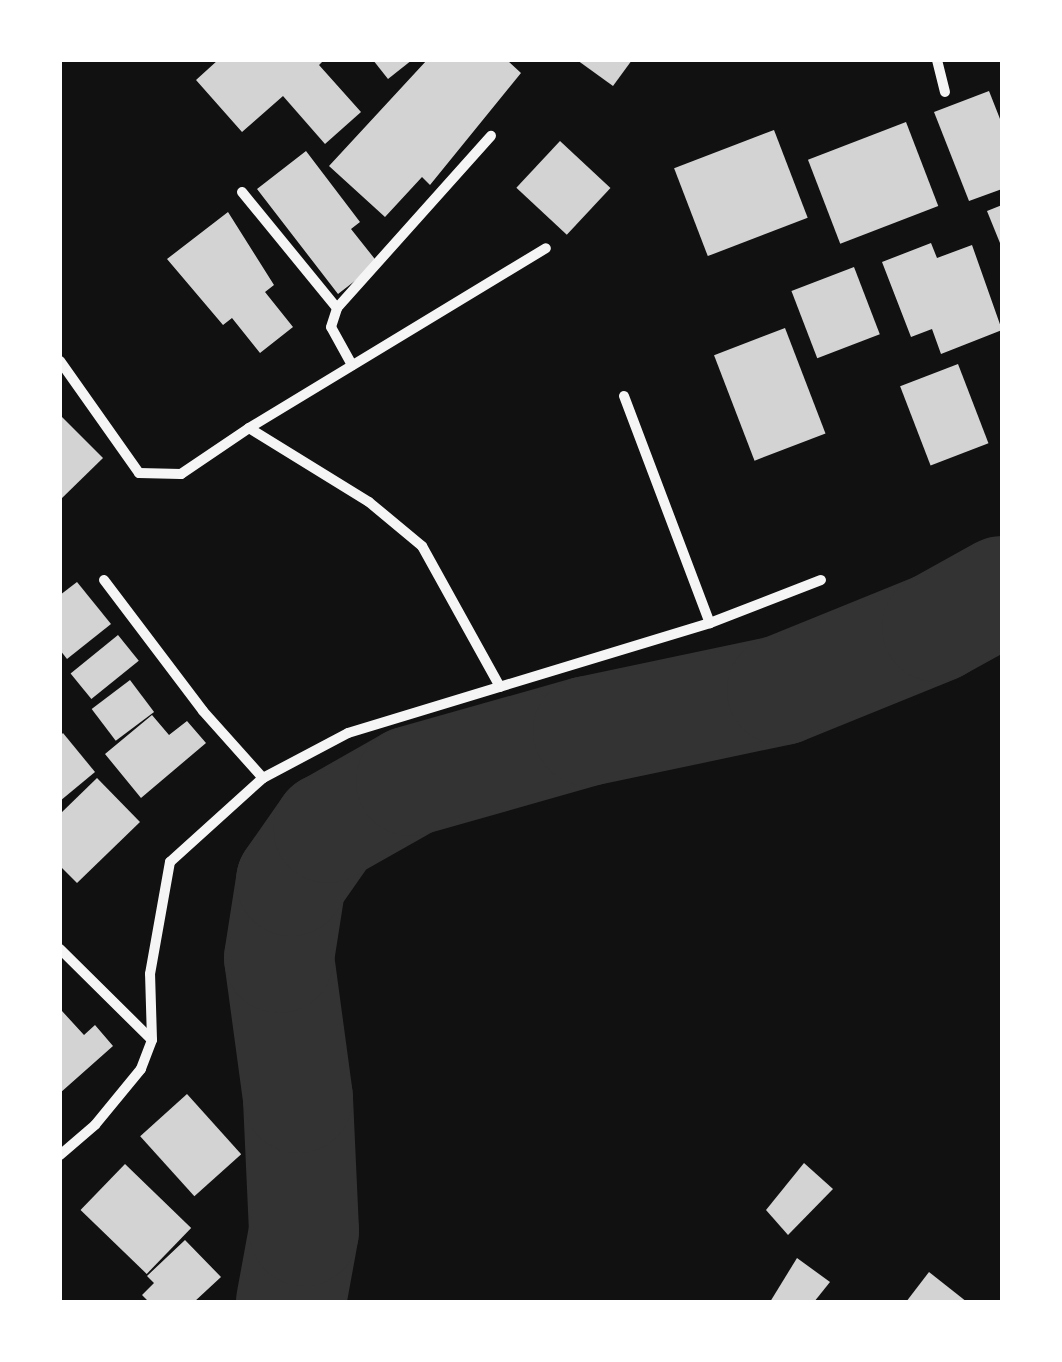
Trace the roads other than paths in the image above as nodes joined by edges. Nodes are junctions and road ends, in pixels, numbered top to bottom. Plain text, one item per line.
1 (937, 60) edge
2 (945, 92) dead end
3 (491, 136) dead end
4 (242, 192) dead end
5 (546, 248) dead end
6 (337, 308) junction
7 (60, 362) edge
8 (352, 365) junction
9 (624, 396) dead end
10 (249, 428) junction
11 (104, 580) dead end
12 (820, 580) dead end
13 (710, 623) junction
14 (500, 687) junction
15 (263, 778) junction
16 (60, 949) edge
17 (152, 1040) junction
18 (60, 1155) edge

1 - 2 street
3 - 6 street
4 - 6 street
5 - 8 street
6 - 8 street
7 - 10 street
8 - 10 street
9 - 13 street
10 - 14 street
11 - 15 street
12 - 13 street
13 - 14 street
14 - 15 street
15 - 17 street
16 - 17 street
17 - 18 street

